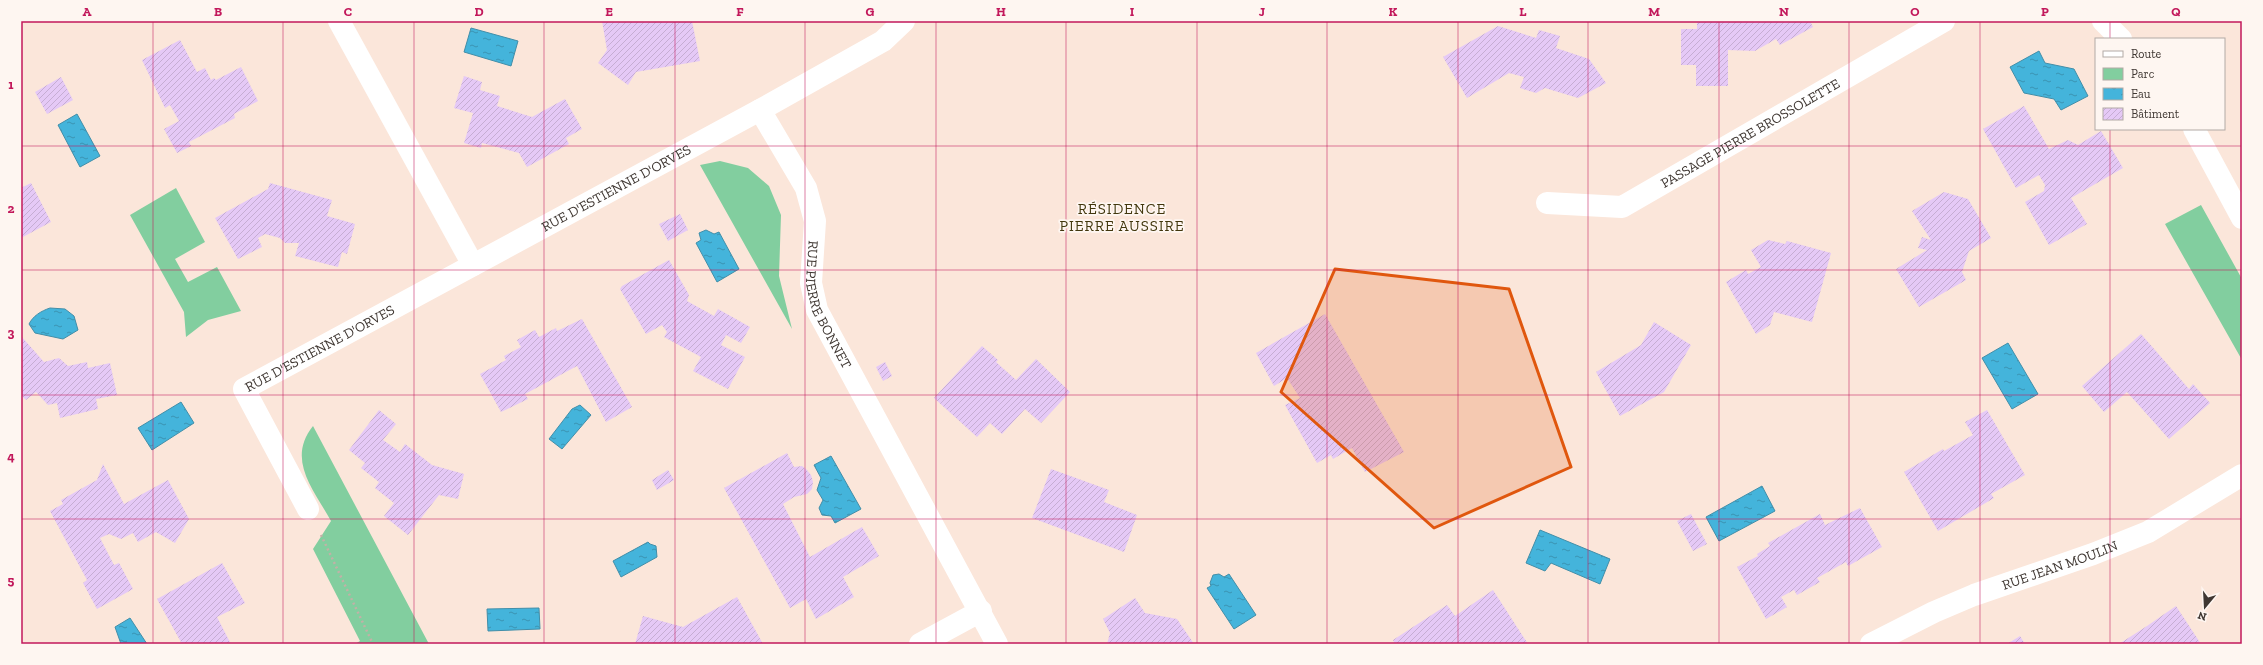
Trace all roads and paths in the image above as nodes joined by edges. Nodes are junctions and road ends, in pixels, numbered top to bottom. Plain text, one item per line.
1 (339, 21) edge
2 (904, 21) edge
3 (1944, 21) edge
4 (2103, 21) edge
5 (2120, 38) edge
6 (760, 110) junction
7 (2195, 130) edge
8 (1547, 203) dead end
9 (2242, 218) edge
10 (473, 265) junction
11 (2242, 475) edge
12 (308, 509) joint
13 (981, 611) junction
14 (373, 644) edge
15 (920, 644) edge
16 (997, 644) edge
17 (1871, 644) edge

1 - 10 street
2 - 6 street
3 - 8 street, PASSAGE PIERRE BROSSOLETTE
4 - 5 street
6 - 10 street, RUE D'ESTIENNE D'ORVES
6 - 13 street, RUE PIERRE BONNET
7 - 9 street
10 - 12 street, RUE D'ESTIENNE D'ORVES
11 - 17 street, RUE JEAN MOULIN
12 - 14 path
13 - 15 street
13 - 16 street, RUE PIERRE BONNET

